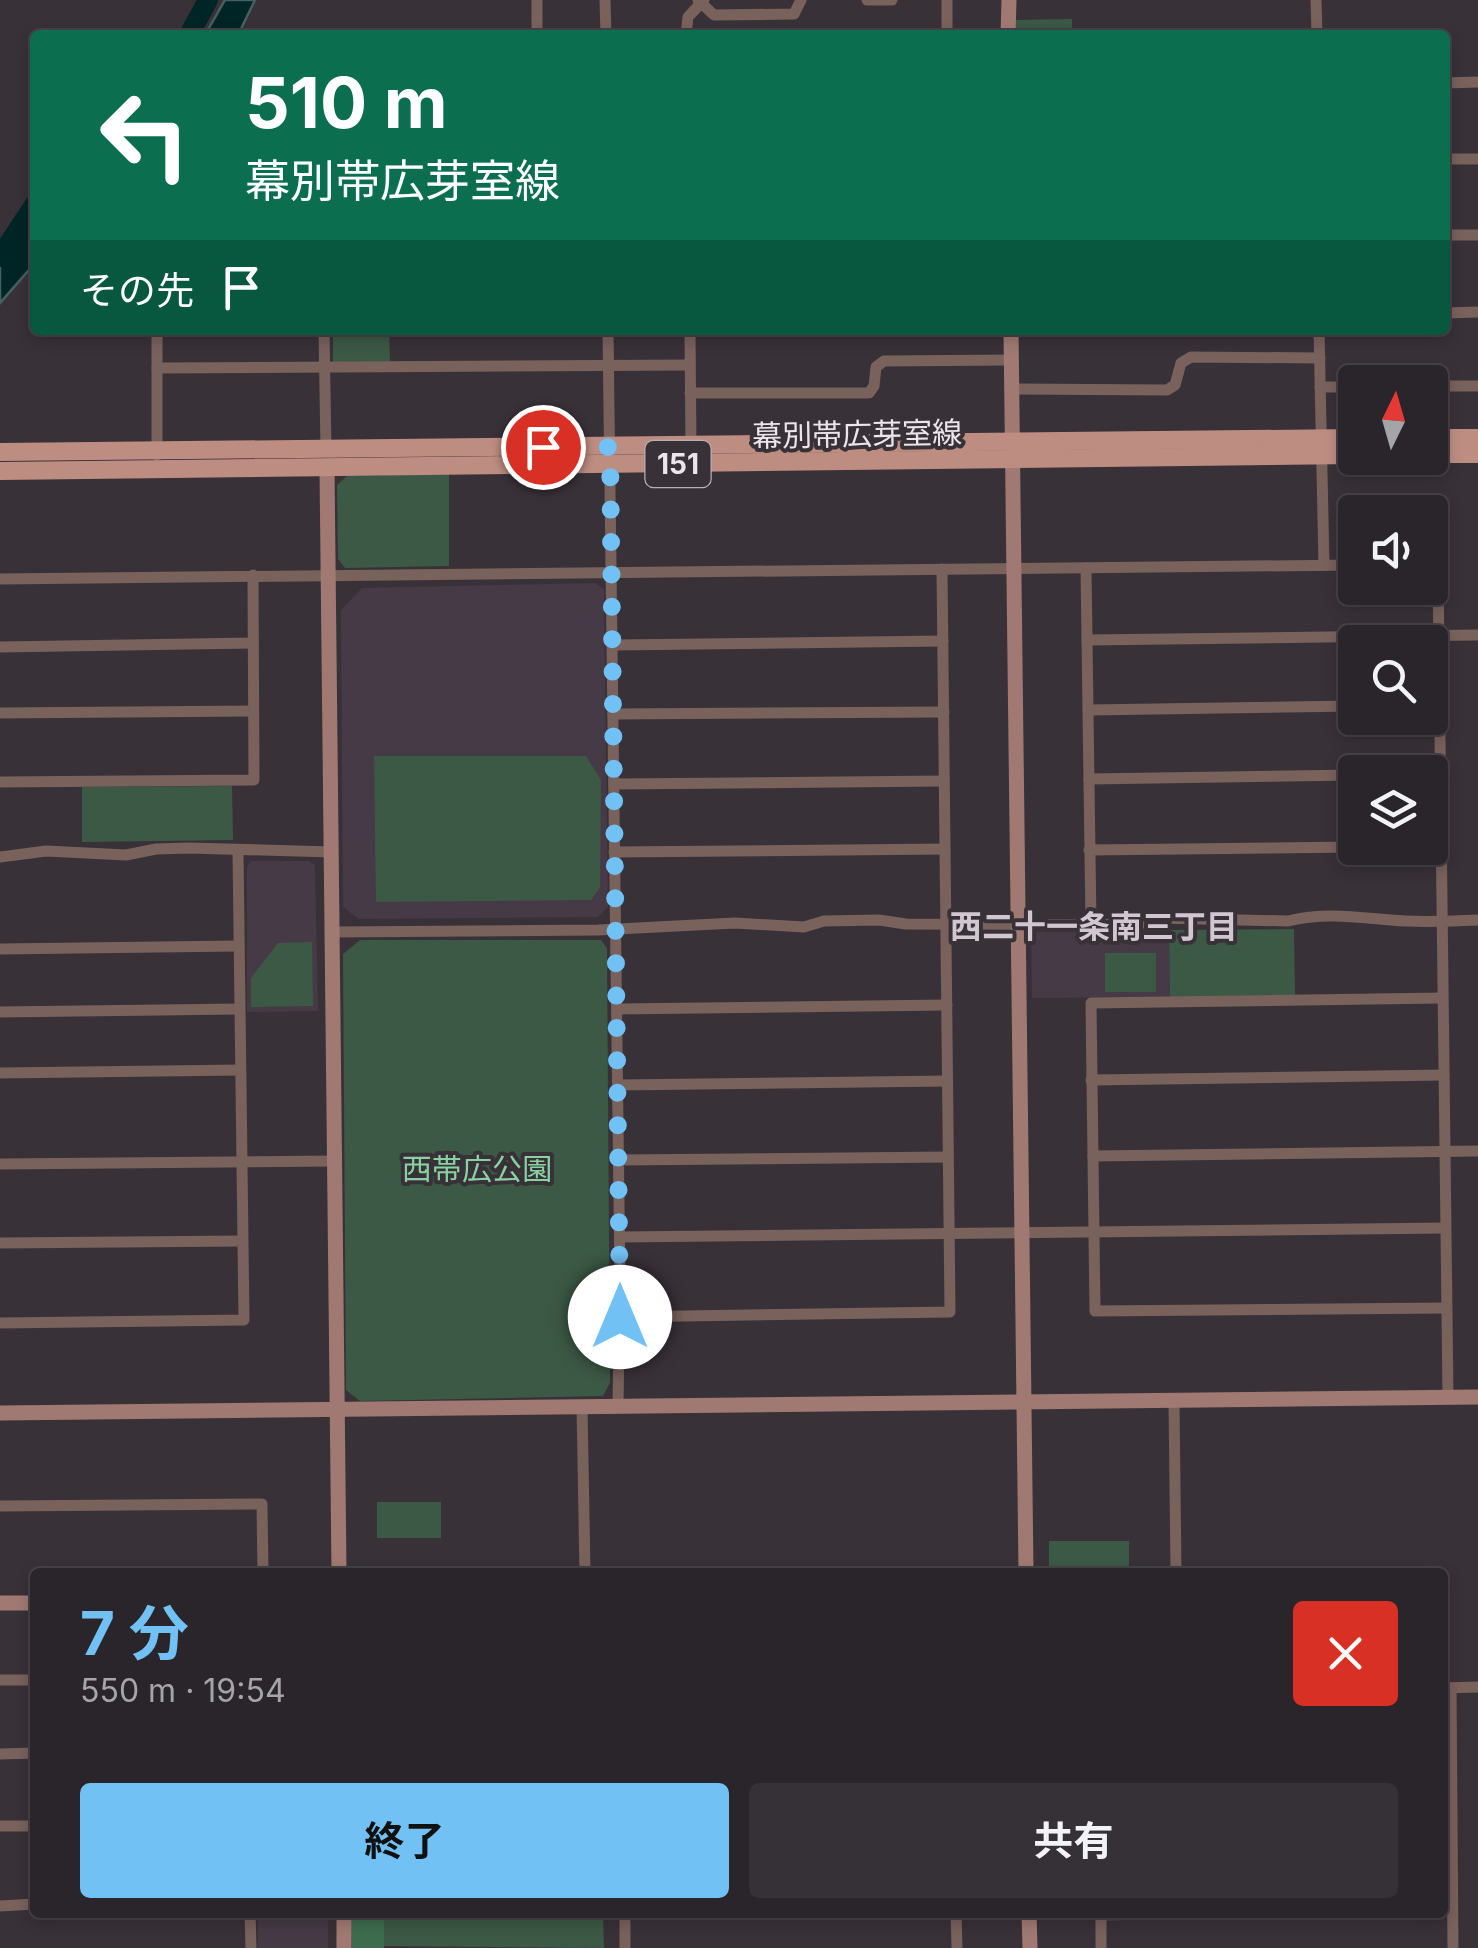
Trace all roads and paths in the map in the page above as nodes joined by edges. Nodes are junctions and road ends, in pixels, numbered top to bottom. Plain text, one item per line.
1 (537, 0) edge
2 (606, 0) edge
3 (801, 0) edge
4 (867, 0) edge
5 (892, 0) edge
6 (947, 0) edge
7 (1009, 0) edge
8 (1316, 0) edge
9 (701, 1) edge
10 (538, 30) edge
11 (606, 30) edge
12 (687, 30) edge
13 (947, 30) edge
14 (1008, 30) edge
15 (1317, 30) edge
16 (1450, 82) edge
17 (1478, 82) edge
18 (1478, 159) edge
19 (1450, 160) edge
20 (1450, 235) edge
21 (1478, 235) edge
22 (1450, 312) edge
23 (1478, 312) edge
24 (156, 335) edge
25 (324, 335) edge
26 (608, 335) edge
27 (690, 335) edge
28 (1011, 335) edge
29 (1320, 335) edge
30 (1320, 358) junction
31 (1011, 360) junction
32 (608, 365) junction
33 (690, 366) junction
34 (157, 368) junction
35 (324, 368) junction
36 (1338, 386) edge
37 (1448, 386) edge
38 (1478, 386) edge
39 (1320, 387) junction
40 (1012, 389) junction
41 (690, 393) junction
42 (1448, 438) edge
43 (1478, 438) edge
44 (1338, 442) edge
45 (1320, 447) junction
46 (1012, 451) junction
47 (1338, 451) edge
48 (0, 452) edge
49 (692, 454) junction
50 (1448, 454) edge
51 (1478, 454) edge
52 (610, 456) junction
53 (327, 458) junction
54 (157, 460) junction
55 (0, 471) edge
56 (1324, 565) junction
57 (1338, 565) edge
58 (942, 568) junction
59 (1014, 568) junction
60 (1086, 568) junction
61 (612, 573) junction
62 (253, 575) junction
63 (328, 575) junction
64 (0, 579) edge
65 (1448, 636) edge
66 (1478, 636) edge
67 (1338, 637) edge
68 (1086, 640) junction
69 (942, 641) junction
70 (253, 643) junction
71 (614, 645) junction
72 (0, 646) edge
73 (1338, 706) edge
74 (1088, 710) junction
75 (254, 711) junction
76 (944, 712) junction
77 (0, 713) edge
78 (614, 714) junction
79 (1338, 775) edge
80 (1089, 779) junction
81 (943, 781) junction
82 (0, 782) edge
83 (614, 784) junction
84 (1338, 846) edge
85 (944, 849) junction
86 (1090, 850) junction
87 (238, 851) junction
88 (332, 852) junction
89 (614, 852) junction
90 (0, 857) edge
91 (1437, 865) edge
92 (1478, 920) edge
93 (1442, 921) junction
94 (946, 925) junction
95 (1019, 925) junction
96 (1091, 925) junction
97 (616, 929) junction
98 (332, 932) junction
99 (238, 946) junction
100 (0, 949) edge
101 (1442, 998) junction
102 (948, 1005) junction
103 (617, 1009) junction
104 (240, 1010) junction
105 (0, 1012) edge
106 (240, 1070) junction
107 (0, 1073) edge
108 (1444, 1075) junction
109 (1091, 1080) junction
110 (946, 1081) junction
111 (618, 1085) junction
112 (1444, 1151) junction
113 (1478, 1151) edge
114 (1093, 1156) junction
115 (948, 1157) junction
116 (618, 1160) junction
117 (242, 1161) junction
118 (335, 1161) junction
119 (0, 1164) edge
120 (1445, 1228) junction
121 (1092, 1231) junction
122 (949, 1233) junction
123 (1022, 1233) junction
124 (620, 1237) junction
125 (242, 1240) junction
126 (0, 1243) edge
127 (1446, 1308) junction
128 (620, 1317) junction
129 (0, 1323) edge
130 (1478, 1397) edge
131 (1448, 1398) junction
132 (1174, 1401) junction
133 (1024, 1403) junction
134 (618, 1405) junction
135 (582, 1406) junction
136 (338, 1410) junction
137 (0, 1412) edge
138 (0, 1506) edge
139 (264, 1568) edge
140 (339, 1568) edge
141 (585, 1568) edge
142 (1026, 1568) edge
143 (1176, 1568) edge
144 (0, 1603) edge
145 (30, 1603) edge
146 (0, 1680) edge
147 (30, 1680) edge
148 (1478, 1687) edge
149 (1448, 1688) edge
150 (30, 1753) edge
151 (0, 1754) edge
152 (0, 1826) edge
153 (30, 1826) edge
154 (30, 1904) edge
155 (0, 1906) edge
156 (1448, 1909) edge
157 (250, 1918) edge
158 (344, 1918) edge
159 (625, 1918) edge
160 (956, 1918) edge
161 (1030, 1918) edge
162 (1101, 1918) edge
163 (251, 1948) edge
164 (344, 1948) edge
165 (625, 1948) edge
166 (957, 1948) edge
167 (1030, 1948) edge
168 (1101, 1948) edge
169 (1453, 1948) edge

1 - 10 street
2 - 11 street
3 - 9 street
4 - 5 street
6 - 13 street
7 - 14 street
8 - 15 street
9 - 12 street
16 - 17 street
18 - 19 street
20 - 21 street
22 - 23 street
24 - 34 street
25 - 35 street
26 - 32 street
27 - 33 street
28 - 31 street
29 - 30 street
30 - 39 street
30 - 40 street
31 - 40 street
31 - 41 street
32 - 33 street
32 - 35 street
32 - 52 street
33 - 41 street
34 - 35 street
34 - 54 street
35 - 53 street
36 - 39 street
37 - 38 street
39 - 45 street
40 - 46 street
41 - 49 street
42 - 43 main road
44 - 45 main road, 幕別帯広芽室線 / 151
45 - 46 main road, 幕別帯広芽室線 / 151
45 - 47 main road, 幕別帯広芽室線 / 151
45 - 56 street
46 - 49 main road, 幕別帯広芽室線 / 151
46 - 59 street
48 - 54 main road, 幕別帯広芽室線 / 151
49 - 52 main road, 幕別帯広芽室線 / 151
50 - 51 main road
52 - 53 main road, 幕別帯広芽室線 / 151
52 - 61 street
53 - 54 main road, 幕別帯広芽室線 / 151
53 - 63 street
54 - 55 main road, 幕別帯広芽室線 / 151
56 - 57 street
56 - 60 street
58 - 59 street
58 - 61 street
58 - 69 street
59 - 60 street
59 - 95 street
60 - 68 street
61 - 63 street
61 - 71 street
62 - 63 street
62 - 64 street
62 - 70 street
63 - 88 street
65 - 66 street
67 - 68 street
68 - 74 street
69 - 71 street
69 - 76 street
70 - 72 street
70 - 75 street
71 - 78 street
73 - 74 street
74 - 80 street
75 - 77 street
75 - 82 street
76 - 78 street
76 - 81 street
78 - 83 street
79 - 80 street
80 - 86 street
81 - 83 street
81 - 85 street
83 - 89 street
84 - 86 street
85 - 89 street
85 - 94 street
86 - 96 street
87 - 88 street
87 - 90 street
87 - 99 street
88 - 98 street
89 - 97 street
91 - 93 street
92 - 93 street
93 - 96 street
93 - 101 street
94 - 95 street
94 - 97 street
94 - 102 street
95 - 96 street
95 - 123 street
97 - 98 street
97 - 103 street
98 - 118 street
99 - 100 street
99 - 104 street
101 - 108 street
101 - 109 street
102 - 103 street
102 - 110 street
103 - 111 street
104 - 105 street
104 - 106 street
106 - 107 street
106 - 117 street
108 - 109 street
108 - 112 street
109 - 114 street
110 - 111 street
110 - 115 street
111 - 116 street
112 - 113 street
112 - 114 street
112 - 120 street
114 - 121 street
115 - 116 street
115 - 122 street
116 - 124 street
117 - 118 street
117 - 119 street
117 - 125 street
118 - 136 street
120 - 121 street
120 - 127 street
121 - 123 street
121 - 127 street
122 - 123 street
122 - 124 street
122 - 128 street
123 - 133 street
124 - 128 street
125 - 126 street
125 - 129 street
127 - 131 street
128 - 134 street
130 - 131 street
131 - 132 street
132 - 133 street
132 - 143 street
133 - 134 street
133 - 142 street
134 - 135 street
135 - 136 street
135 - 141 street
136 - 137 street
136 - 140 street
138 - 139 street
144 - 145 street
146 - 147 street
148 - 149 street
150 - 151 street
152 - 153 street
154 - 155 street
156 - 169 street
157 - 163 street
158 - 164 street
159 - 165 street
160 - 166 street
161 - 167 street
162 - 168 street

